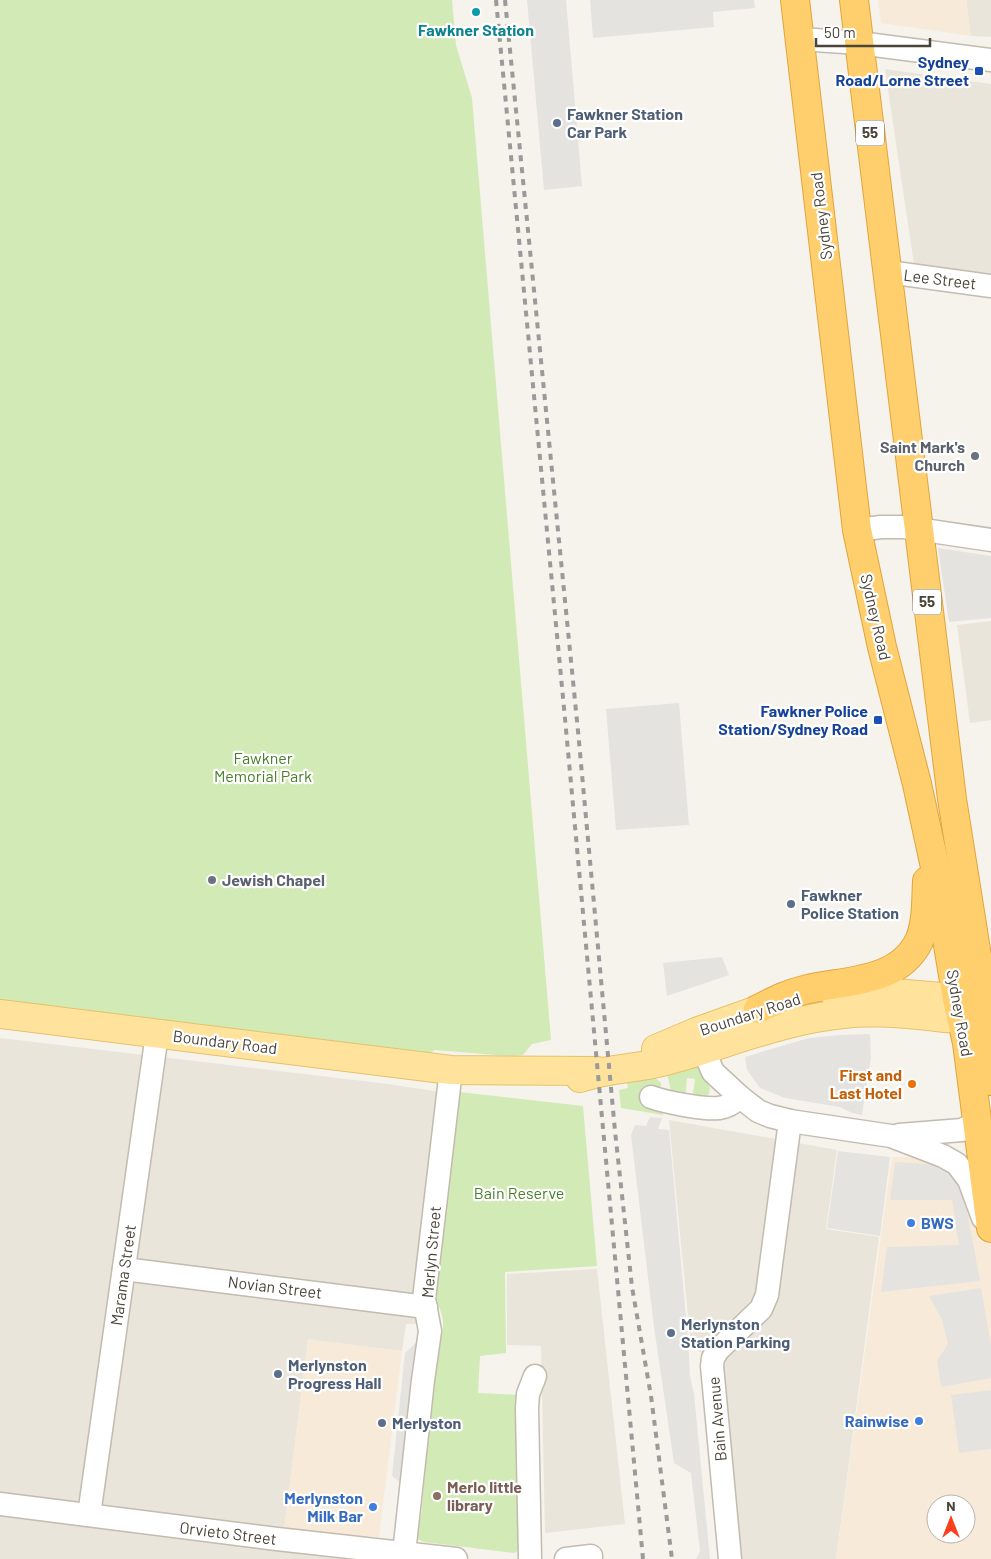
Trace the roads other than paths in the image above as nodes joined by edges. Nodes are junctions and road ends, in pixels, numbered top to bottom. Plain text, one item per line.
1 (794, 0) edge
2 (854, 0) edge
3 (800, 38) junction
4 (859, 43) junction
5 (991, 60) edge
6 (888, 272) junction
7 (991, 286) edge
8 (917, 528) junction
9 (857, 530) junction
10 (991, 540) edge
11 (929, 838) junction
12 (758, 1009) junction
13 (973, 1010) edge
14 (0, 1014) edge
15 (157, 1034) junction
16 (706, 1039) junction
17 (451, 1070) junction
18 (991, 1081) edge
19 (733, 1091) junction
20 (651, 1097) dead end
21 (790, 1121) junction
22 (977, 1122) junction
23 (891, 1136) junction
24 (991, 1228) edge
25 (991, 1237) edge
26 (124, 1268) junction
27 (426, 1307) junction
28 (535, 1376) dead end
29 (0, 1504) edge
30 (90, 1515) junction
31 (404, 1553) junction
32 (592, 1556) dead end
33 (456, 1559) edge
34 (530, 1559) edge
35 (566, 1559) edge
36 (730, 1559) edge

1 - 3 highway, Sydney Road / 55
2 - 4 highway, Sydney Road / 55
3 - 4 street
3 - 9 highway, Sydney Road / 55
4 - 5 street
4 - 6 highway, Sydney Road / 55
6 - 7 street, Lee Street
6 - 8 highway, Sydney Road / 55
8 - 9 street
8 - 10 street
8 - 13 highway, Sydney Road / 55
9 - 11 highway, Sydney Road / 55
11 - 12 highway
11 - 13 highway, Sydney Road / 55
12 - 13 main road, Boundary Road
12 - 16 main road, Boundary Road
13 - 16 main road, Boundary Road
13 - 18 highway, Sydney Road / 55
13 - 22 highway, Sydney Road / 55
14 - 15 main road, Boundary Road
15 - 17 main road, Boundary Road
15 - 26 street, Marama Street
16 - 17 main road, Boundary Road
16 - 19 street, Boundary Road
17 - 27 street, Merlyn Street
19 - 20 street
19 - 21 street
21 - 23 street
21 - 36 street, Bain Avenue
22 - 23 street
22 - 24 highway, Sydney Road / 55
23 - 25 street
26 - 27 street, Novian Street
26 - 30 street, Marama Street
27 - 31 street, Merlyn Street
28 - 34 street
29 - 30 street, Orvieto Street
30 - 31 street, Orvieto Street
31 - 33 street, Orvieto Street
32 - 35 street

